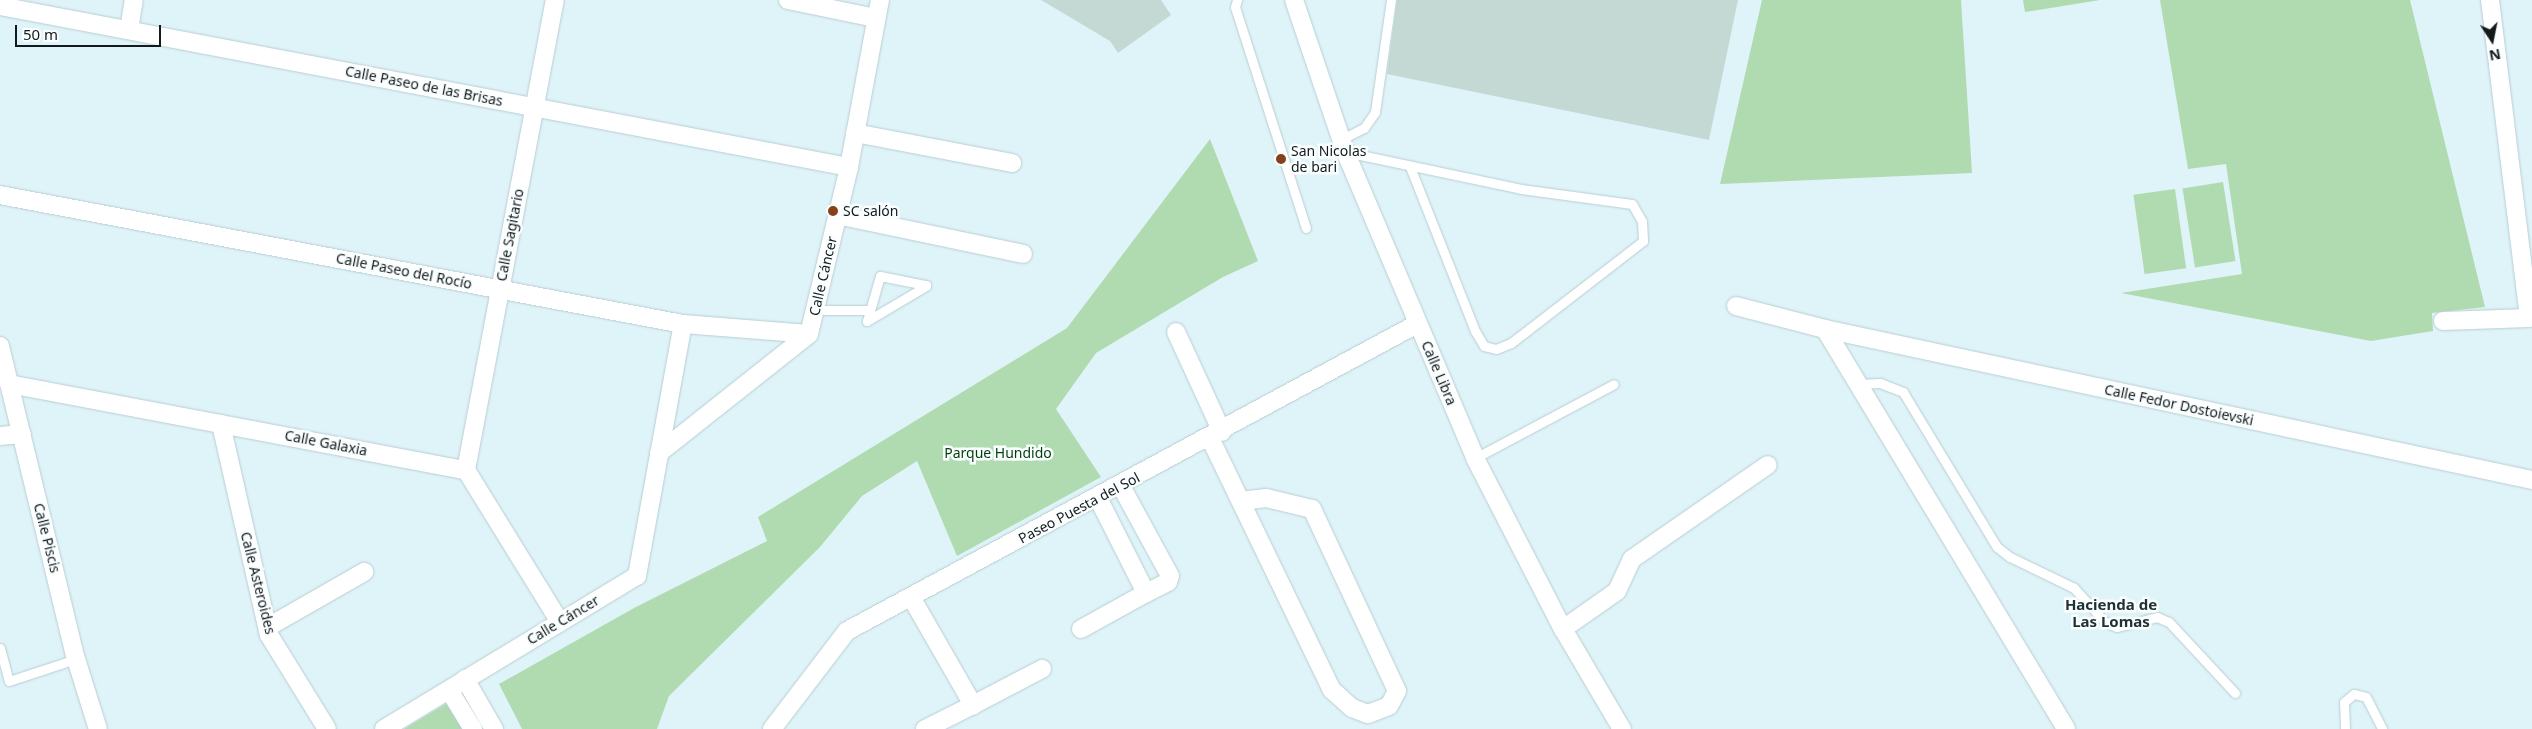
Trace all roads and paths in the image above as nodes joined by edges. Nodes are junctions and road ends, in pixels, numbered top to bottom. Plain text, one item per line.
1 (134, 0) edge
2 (555, 0) edge
3 (788, 0) edge
4 (880, 0) edge
5 (1237, 0) edge
6 (1294, 0) edge
7 (1391, 0) edge
8 (2490, 0) edge
9 (0, 6) edge
10 (876, 18) junction
11 (129, 30) junction
12 (535, 107) junction
13 (855, 132) junction
14 (1342, 146) junction
15 (1012, 163) dead end
16 (849, 167) junction
17 (1410, 167) junction
18 (0, 195) edge
19 (837, 215) junction
20 (1306, 228) dead end
21 (1023, 254) dead end
22 (500, 289) junction
23 (1736, 306) dead end
24 (815, 310) junction
25 (867, 310) junction
26 (2530, 319) edge
27 (2443, 321) dead end
28 (684, 324) junction
29 (1417, 324) junction
30 (1825, 329) junction
31 (1176, 332) dead end
32 (809, 334) junction
33 (0, 346) edge
34 (9, 384) junction
35 (1614, 384) dead end
36 (1859, 384) junction
37 (221, 424) junction
38 (22, 434) junction
39 (1216, 435) junction
40 (0, 436) edge
41 (660, 453) junction
42 (1475, 458) junction
43 (1768, 465) dead end
44 (466, 470) junction
45 (2532, 480) edge
46 (1121, 486) junction
47 (1098, 498) junction
48 (1243, 501) junction
49 (364, 572) dead end
50 (1146, 593) junction
51 (911, 597) junction
52 (560, 622) junction
53 (268, 628) junction
54 (1563, 628) junction
55 (1081, 629) dead end
56 (0, 648) edge
57 (76, 660) junction
58 (1042, 669) dead end
59 (466, 679) junction
60 (449, 690) junction
61 (2236, 693) dead end
62 (974, 705) junction
63 (776, 727) edge
64 (98, 729) edge
65 (327, 729) edge
66 (384, 729) edge
67 (473, 729) edge
68 (494, 729) edge
69 (925, 729) edge
70 (1622, 729) edge
71 (2066, 729) edge
72 (2345, 729) edge
73 (2382, 729) edge

1 - 11 street
2 - 12 street, Calle Sagitario
3 - 10 street
4 - 10 street, Calle Cáncer
5 - 20 lane
6 - 14 street, Calle Libra
7 - 14 lane
8 - 26 street
9 - 11 street, Calle Paseo de las Brisas
10 - 13 street, Calle Cáncer
11 - 12 street, Calle Paseo de las Brisas
12 - 16 street, Calle Paseo de las Brisas
12 - 22 street, Calle Sagitario
13 - 15 street
13 - 16 street, Calle Cáncer
14 - 17 lane
14 - 29 street, Calle Libra
16 - 19 street, Calle Cáncer
17 - 17 lane
18 - 22 street, Calle Paseo del Rocío
19 - 21 street
19 - 24 street, Calle Cáncer
22 - 28 street, Calle Paseo del Rocío
22 - 44 street, Calle Sagitario
23 - 30 street, Calle Fedor Dostoievski
24 - 25 lane
24 - 32 street, Calle Cáncer
25 - 25 lane
26 - 27 street
28 - 32 street, Calle Paseo del Rocío
28 - 41 street, Calle Cáncer
29 - 39 street, Paseo Puesta del Sol
29 - 42 street, Calle Libra
30 - 36 street
30 - 45 street, Calle Fedor Dostoievski
31 - 39 street
32 - 41 street, Calle Cáncer
33 - 34 street, Calle Piscis
34 - 37 street, Calle Galaxia
34 - 38 street, Calle Piscis
35 - 42 lane
36 - 61 lane
36 - 71 street
37 - 44 street, Calle Galaxia
37 - 53 street, Calle Asteroides
38 - 40 street
38 - 57 street, Calle Piscis
39 - 46 street, Paseo Puesta del Sol
39 - 48 street
41 - 52 street, Calle Cáncer
42 - 54 street, Calle Libra
43 - 54 street
44 - 52 street
46 - 47 street, Paseo Puesta del Sol
46 - 50 street
47 - 50 street
47 - 51 street, Paseo Puesta del Sol
48 - 48 street
49 - 53 street
50 - 55 street
51 - 62 street
51 - 63 street, Paseo Puesta del Sol
52 - 59 street, Calle Cáncer
53 - 65 street, Calle Asteroides
54 - 70 street, Calle Libra
56 - 57 lane
57 - 64 street, Calle Piscis
58 - 62 street
59 - 60 street, Calle Cáncer
59 - 68 street
60 - 66 street, Calle Cáncer
60 - 67 street
62 - 69 street
72 - 73 lane

